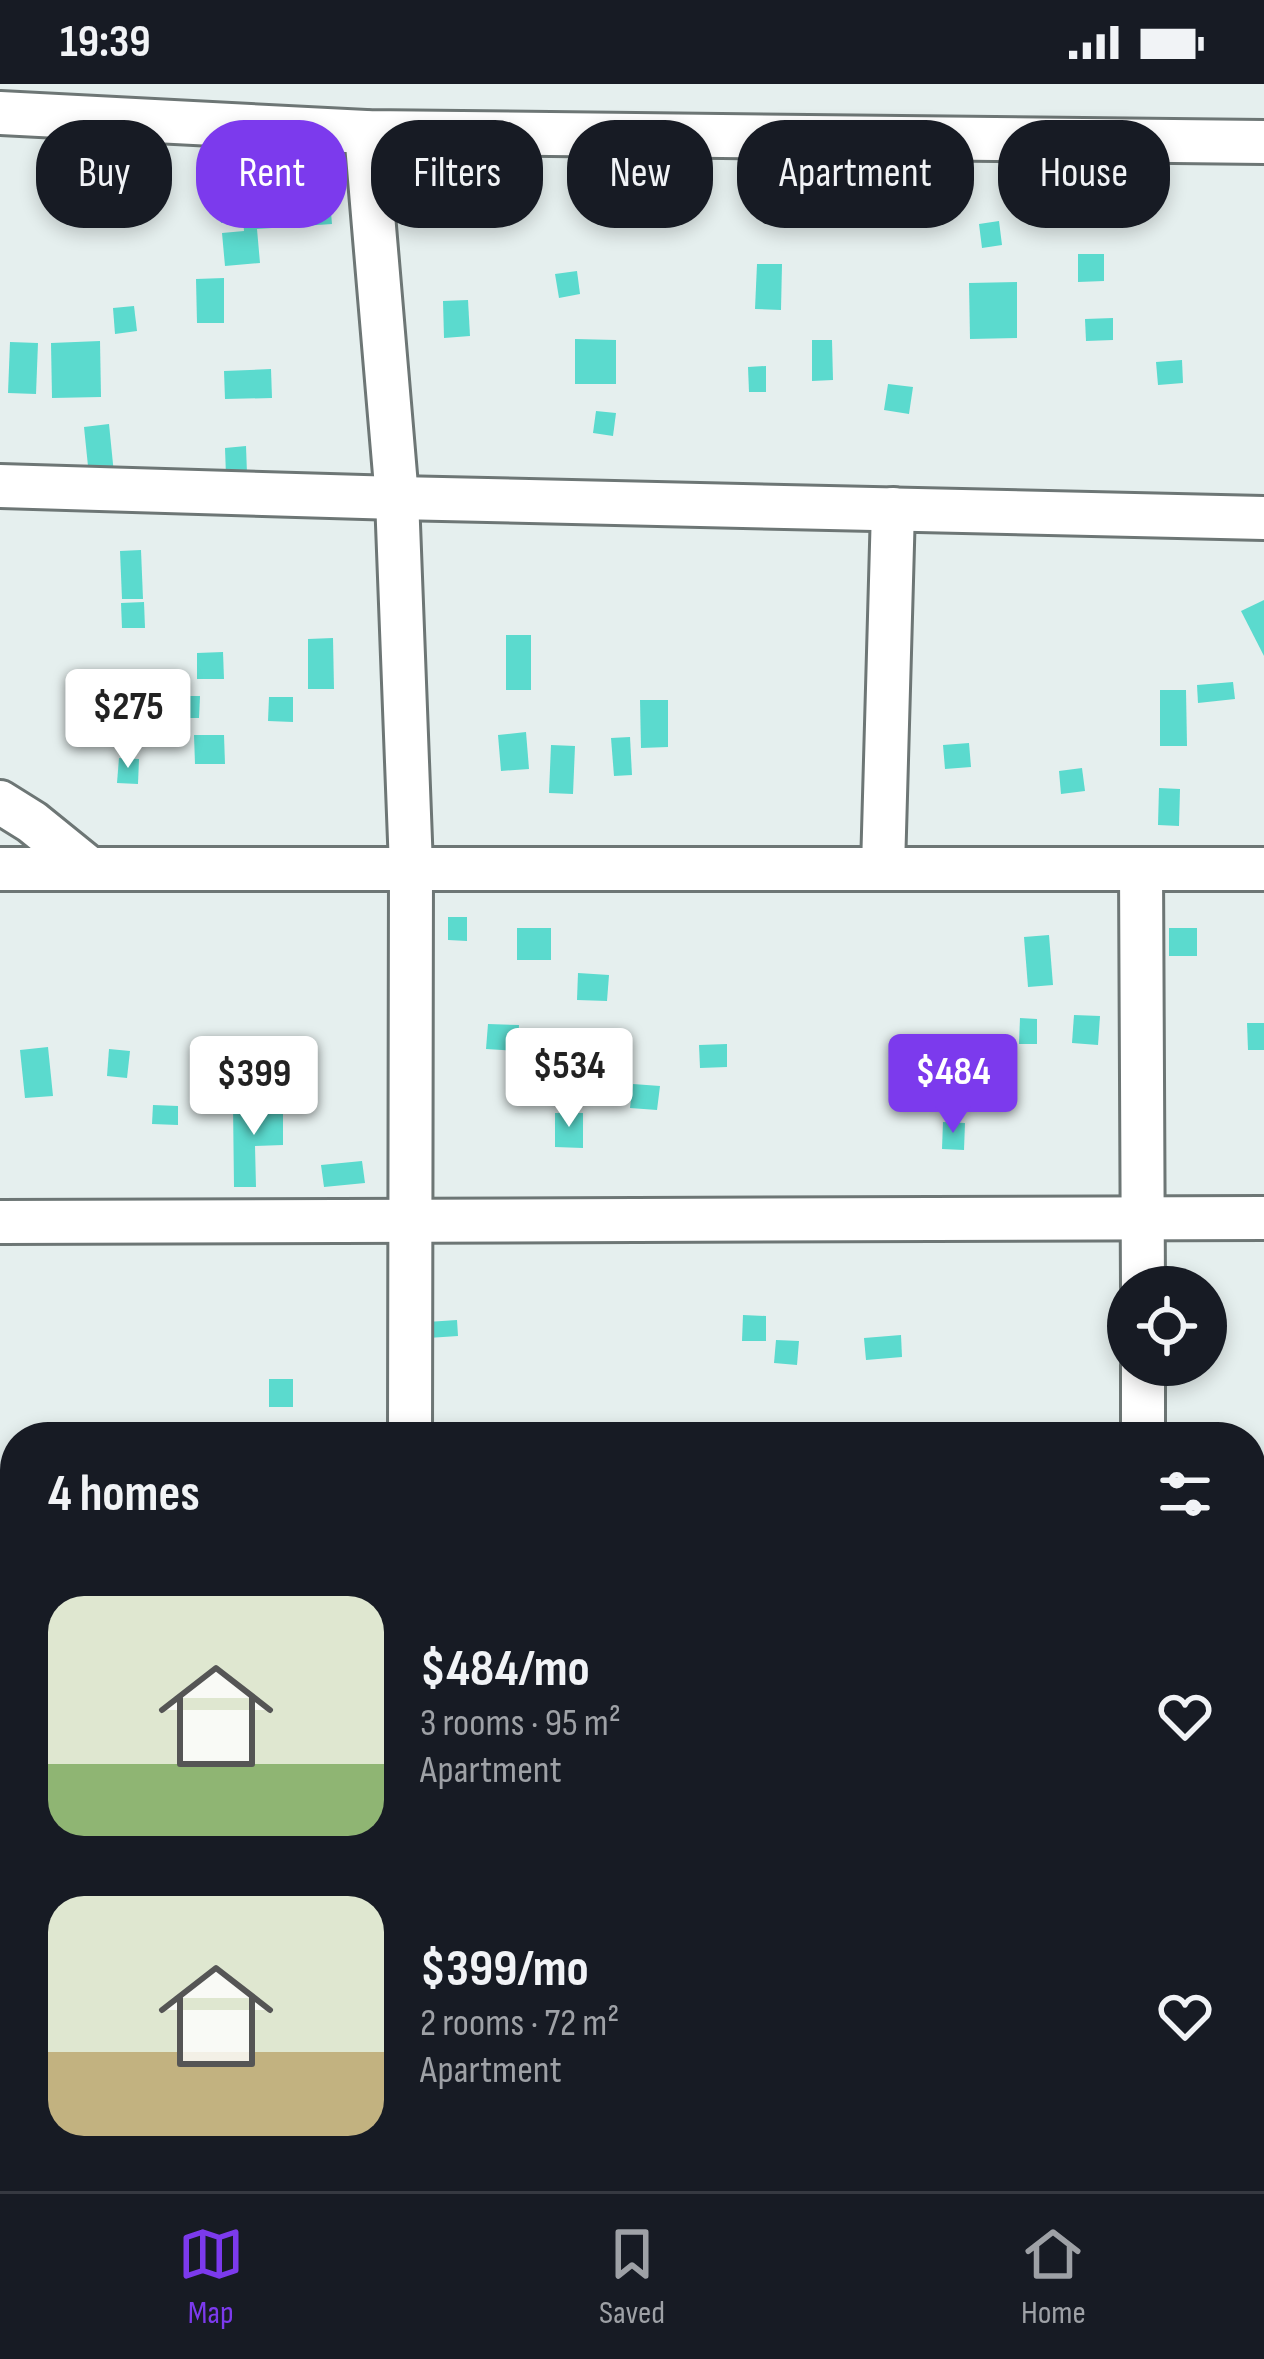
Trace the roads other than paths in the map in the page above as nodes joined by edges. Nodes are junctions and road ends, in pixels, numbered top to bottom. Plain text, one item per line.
1 (0, 113) edge
2 (366, 131) junction
3 (1264, 142) edge
4 (0, 486) edge
5 (397, 499) junction
6 (893, 509) junction
7 (1264, 518) edge
8 (0, 802) edge
9 (411, 867) junction
10 (90, 868) junction
11 (884, 868) junction
12 (1264, 868) edge
13 (0, 869) edge
14 (1141, 869) junction
15 (1264, 1218) edge
16 (1143, 1219) junction
17 (0, 1222) edge
18 (409, 1222) junction
19 (1143, 1266) edge
20 (1143, 1386) edge
21 (410, 1422) edge
22 (1143, 1422) edge

1 - 2 street
2 - 3 street
2 - 5 street
4 - 5 street
5 - 6 street
5 - 9 street
6 - 7 street
6 - 11 street
8 - 10 street
9 - 10 street
9 - 11 street
9 - 18 street
10 - 13 street
11 - 14 street
12 - 14 street
14 - 16 street
15 - 16 street
16 - 18 street
16 - 19 street
17 - 18 street
18 - 21 street
20 - 22 street

